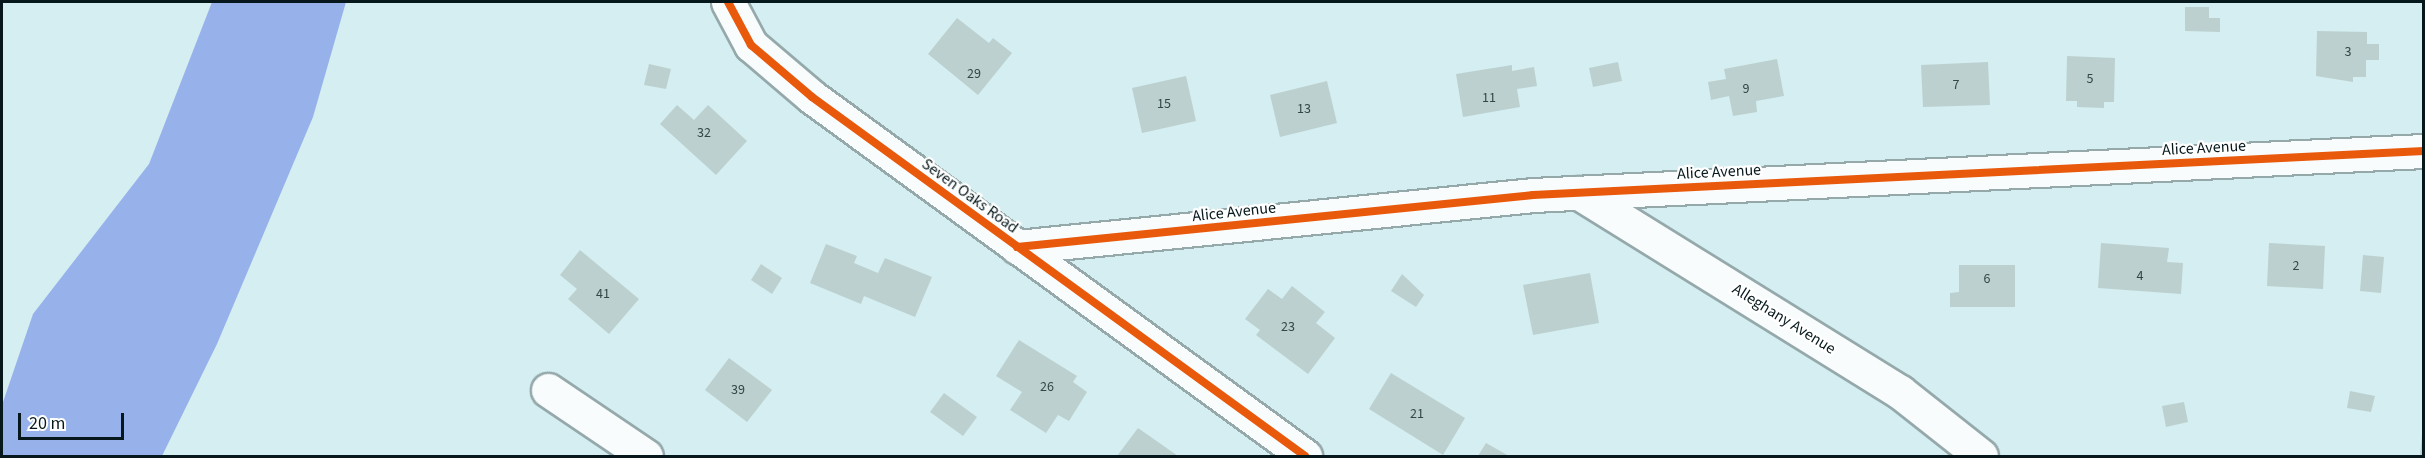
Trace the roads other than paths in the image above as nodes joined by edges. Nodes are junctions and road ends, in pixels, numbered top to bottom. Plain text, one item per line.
1 (728, 2) edge
2 (2424, 151) edge
3 (1579, 193) junction
4 (1017, 248) junction
5 (548, 390) dead end
6 (646, 456) edge
7 (1305, 456) edge
8 (1981, 456) edge

1 - 4 street, Seven Oaks Road
2 - 3 street, Alice Avenue
3 - 4 street, Alice Avenue
3 - 8 street, Alleghany Avenue
4 - 7 street, Seven Oaks Road
5 - 6 street

